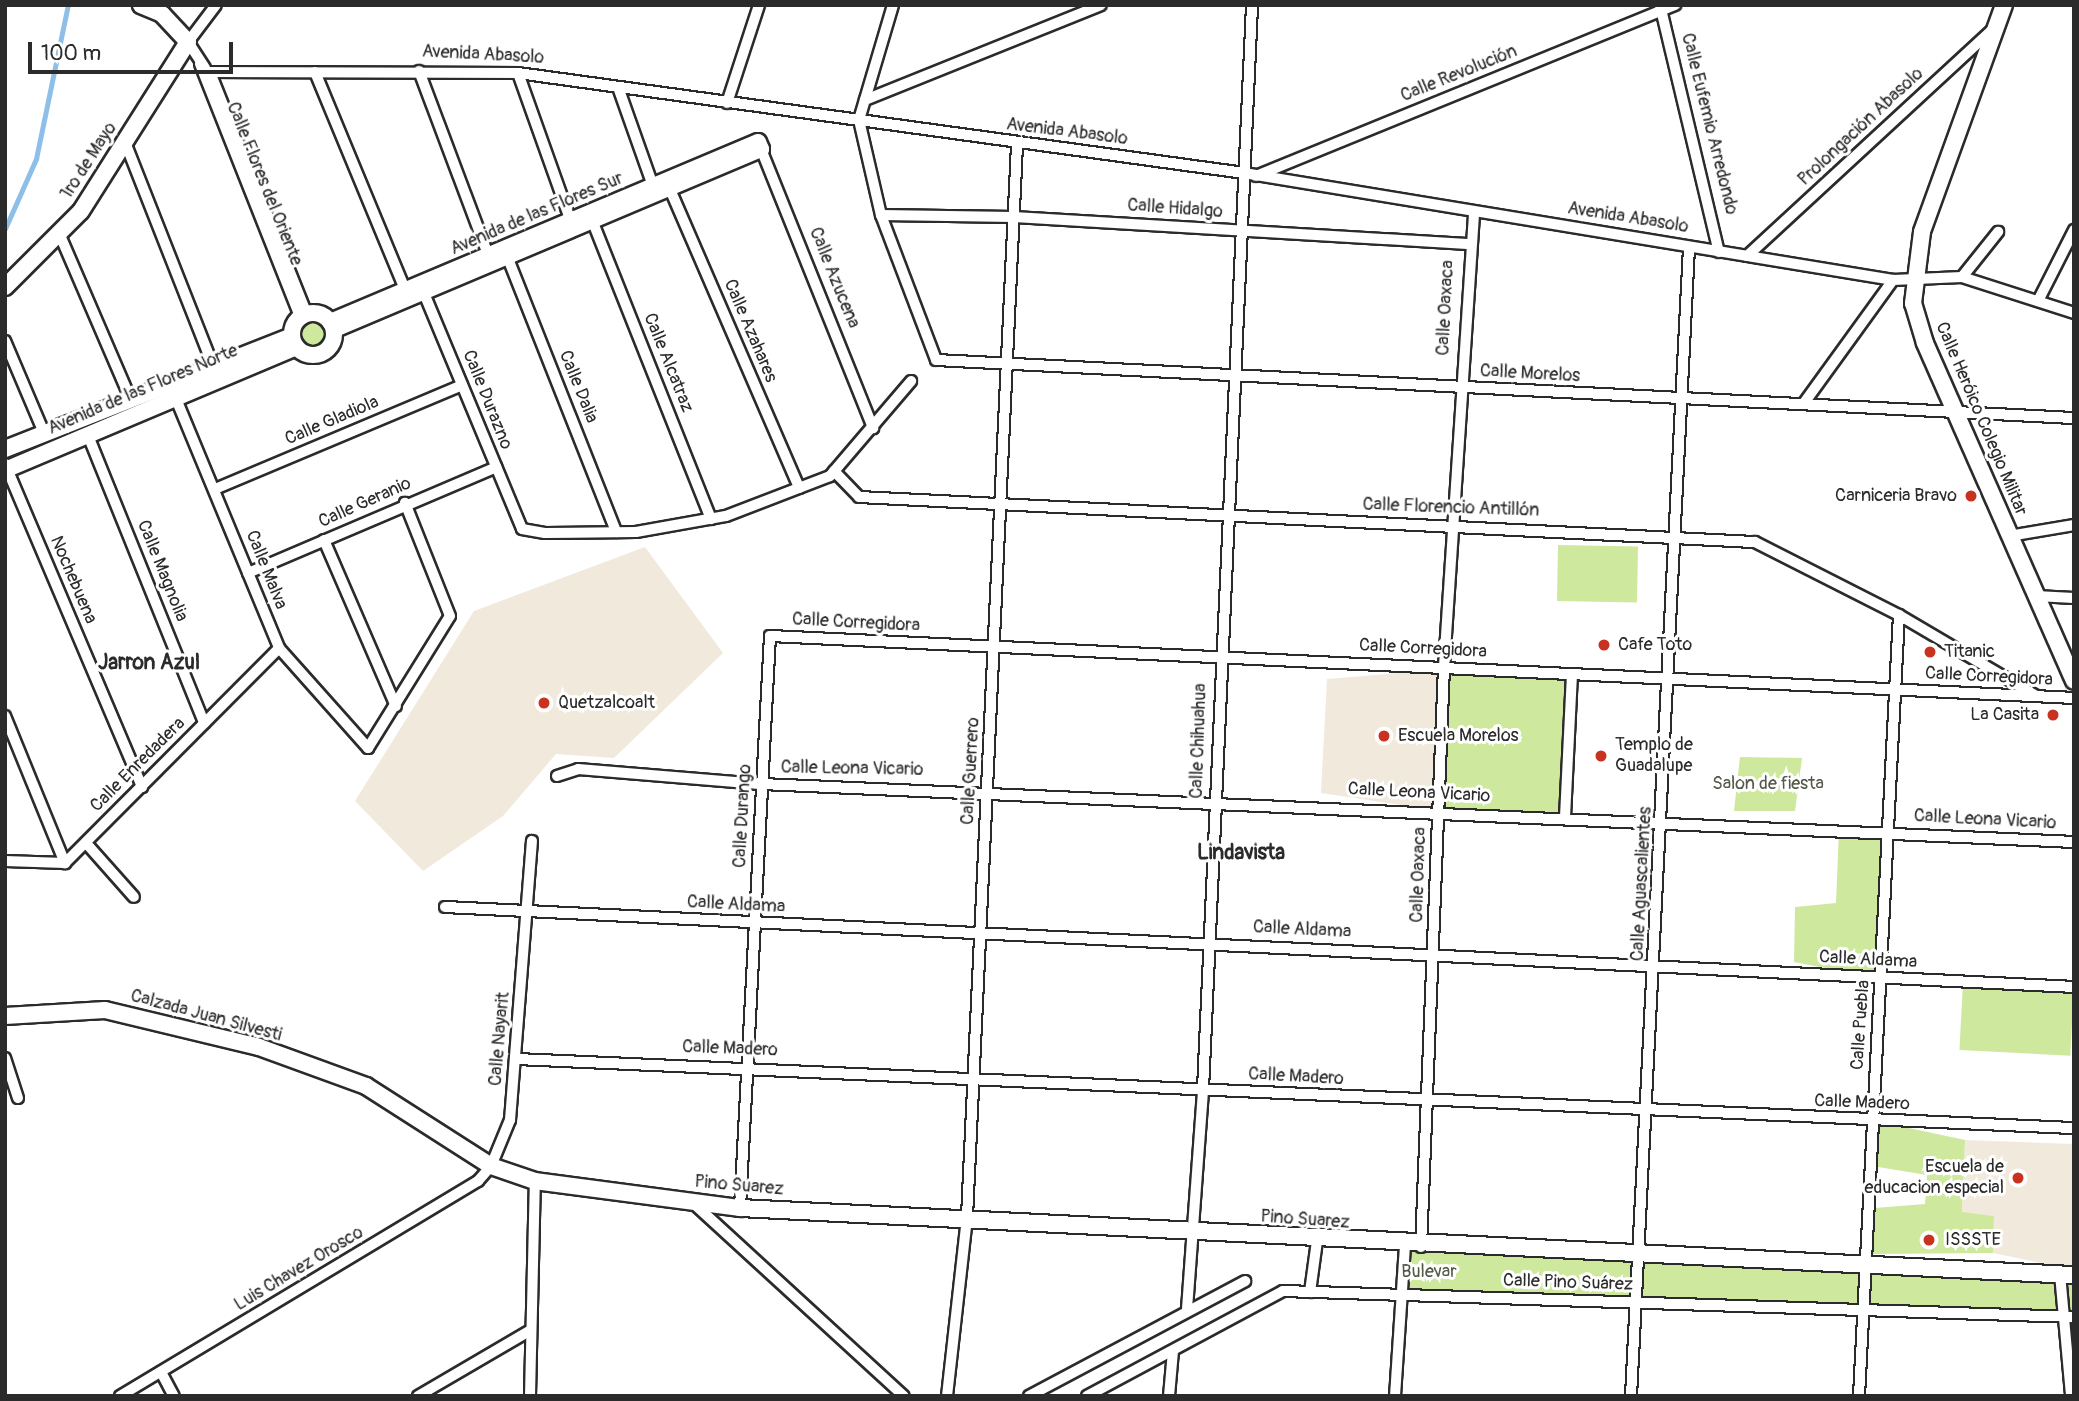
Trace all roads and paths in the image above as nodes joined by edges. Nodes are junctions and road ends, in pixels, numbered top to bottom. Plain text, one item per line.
1 (141, 5) edge
2 (216, 5) edge
3 (759, 5) edge
4 (893, 5) edge
5 (1101, 5) edge
6 (1252, 5) edge
7 (1675, 5) edge
8 (2004, 5) edge
9 (1661, 8) edge
10 (2000, 22) junction
11 (188, 43) junction
12 (200, 64) junction
13 (419, 71) junction
14 (210, 72) junction
15 (315, 72) junction
16 (518, 73) junction
17 (618, 87) junction
18 (865, 100) junction
19 (727, 103) junction
20 (859, 120) junction
21 (125, 142) junction
22 (760, 146) joint
23 (1017, 146) junction
24 (1244, 173) junction
25 (1256, 176) junction
26 (250, 185) junction
27 (661, 187) junction
28 (1474, 212) junction
29 (880, 215) junction
30 (1014, 217) junction
31 (592, 220) junction
32 (572, 224) junction
33 (2074, 230) edge
34 (1241, 231) junction
35 (1998, 232) dead end
36 (59, 233) junction
37 (1467, 244) junction
38 (1689, 248) junction
39 (1719, 252) junction
40 (488, 256) junction
41 (507, 256) junction
42 (1747, 256) junction
43 (1962, 277) junction
44 (1914, 280) junction
45 (1893, 281) junction
46 (5, 287) edge
47 (414, 290) junction
48 (2038, 301) junction
49 (2074, 313) edge
50 (303, 315) junction
51 (332, 325) junction
52 (5, 341) edge
53 (294, 342) junction
54 (213, 365) junction
55 (1007, 368) junction
56 (1233, 378) junction
57 (911, 382) dead end
58 (462, 385) junction
59 (1459, 388) junction
60 (173, 389) junction
61 (130, 398) junction
62 (1684, 398) junction
63 (1804, 403) junction
64 (1954, 410) junction
65 (2074, 418) edge
66 (873, 428) junction
67 (44, 433) junction
68 (87, 433) junction
69 (5, 449) edge
70 (496, 467) junction
71 (6, 468) edge
72 (834, 471) junction
73 (799, 488) junction
74 (215, 489) junction
75 (1000, 501) junction
76 (405, 503) junction
77 (1226, 517) junction
78 (711, 519) junction
79 (1451, 525) junction
80 (2074, 525) edge
81 (616, 532) junction
82 (1676, 535) junction
83 (2009, 536) junction
84 (324, 540) junction
85 (248, 573) junction
86 (2036, 596) junction
87 (2074, 598) edge
88 (1899, 615) junction
89 (770, 636) joint
90 (994, 647) junction
91 (279, 648) junction
92 (1219, 658) junction
93 (1444, 666) junction
94 (1572, 674) junction
95 (1667, 679) junction
96 (2074, 681) edge
97 (1896, 690) junction
98 (2037, 697) junction
99 (2074, 698) edge
100 (396, 706) junction
101 (5, 716) edge
102 (204, 723) junction
103 (557, 776) dead end
104 (762, 784) junction
105 (142, 788) junction
106 (987, 789) junction
107 (1215, 800) junction
108 (1438, 812) junction
109 (1565, 817) junction
110 (1663, 822) junction
111 (1890, 832) junction
112 (532, 841) dead end
113 (2074, 842) edge
114 (86, 843) junction
115 (5, 861) edge
116 (65, 863) junction
117 (134, 897) dead end
118 (445, 907) dead end
119 (529, 913) junction
120 (755, 923) junction
121 (980, 932) junction
122 (1209, 944) junction
123 (1434, 954) junction
124 (1656, 964) junction
125 (1882, 979) junction
126 (2074, 987) edge
127 (5, 1016) edge
128 (5, 1058) edge
129 (517, 1059) junction
130 (747, 1067) junction
131 (974, 1078) junction
132 (1203, 1090) junction
133 (18, 1098) dead end
134 (1427, 1101) junction
135 (1648, 1112) junction
136 (1872, 1121) junction
137 (2074, 1128) edge
138 (491, 1166) junction
139 (535, 1181) junction
140 (692, 1202) junction
141 (740, 1208) junction
142 (967, 1217) junction
143 (1192, 1232) junction
144 (1317, 1241) junction
145 (1413, 1246) junction
146 (1641, 1258) junction
147 (1862, 1263) junction
148 (2067, 1275) edge
149 (1245, 1281) dead end
150 (1310, 1292) junction
151 (1402, 1295) junction
152 (1637, 1303) junction
153 (1187, 1309) junction
154 (1861, 1311) junction
155 (2062, 1317) junction
156 (2074, 1317) edge
157 (531, 1330) junction
158 (1173, 1351) junction
159 (161, 1372) junction
160 (120, 1396) edge
161 (174, 1396) edge
162 (418, 1396) edge
163 (530, 1396) edge
164 (904, 1396) edge
165 (947, 1396) edge
166 (1029, 1396) edge
167 (1087, 1396) edge
168 (1169, 1396) edge
169 (1395, 1396) edge
170 (1631, 1396) edge
171 (1859, 1396) edge
172 (2071, 1396) edge

1 - 11 street
2 - 11 street
3 - 19 street
4 - 18 street
5 - 18 street
6 - 24 street, Calle Chihuahua
7 - 9 street, Calle Revolución
8 - 10 street, Calle Heróico Colegio Militar
9 - 25 street, Calle Revolución
9 - 39 street, Calle Eufemio Arredondo
10 - 42 street, Prolongación Abasolo
10 - 44 street, Calle Heróico Colegio Militar
11 - 12 street
11 - 21 street, 1ro de Mayo
12 - 14 street
12 - 26 street, Calle Flores del Oriente
13 - 15 street, Avenida Abasolo
13 - 16 street, Avenida Abasolo
13 - 40 street
14 - 15 street, Avenida Abasolo
14 - 26 street, Calle Flores del Oriente
15 - 47 street, Calle Durazno
16 - 17 street, Avenida Abasolo
16 - 32 street
17 - 19 street, Avenida Abasolo
17 - 27 street, Calle Azahares
18 - 20 street
19 - 20 street, Avenida Abasolo
20 - 23 street, Avenida Abasolo
20 - 29 street
21 - 36 street, 1ro de Mayo
21 - 54 street
22 - 27 street, Avenida de las Flores Sur
22 - 66 street, Calle Azucena
23 - 24 street, Avenida Abasolo
23 - 30 street, Calle Guerrero
24 - 25 street, Avenida Abasolo
24 - 34 street, Calle Chihuahua
25 - 28 street, Avenida Abasolo
26 - 50 street, Calle Flores del Oriente
27 - 31 street, Avenida de las Flores Sur
27 - 32 street, Avenida de las Flores Sur
27 - 73 street, Calle Azahares
28 - 37 street, Calle Oaxaca
28 - 38 street, Avenida Abasolo
29 - 30 street, Calle Hidalgo
29 - 55 street, Calle Morelos
30 - 34 street, Calle Hidalgo
30 - 55 street, Calle Guerrero
31 - 32 street, Avenida de las Flores Sur
31 - 78 street, Calle Alcatraz
32 - 40 street, Avenida de las Flores Sur
32 - 41 street, Avenida de las Flores Sur
33 - 48 street
34 - 37 street, Calle Hidalgo
34 - 56 street, Calle Chihuahua
35 - 43 street
36 - 46 street, 1ro de Mayo
36 - 61 street
37 - 59 street, Calle Oaxaca
38 - 39 street, Avenida Abasolo
38 - 62 street, Calle Aguascalientes
39 - 42 street, Avenida Abasolo
40 - 47 street, Avenida de las Flores Sur
41 - 47 street, Avenida de las Flores Sur
41 - 81 street, Calle Dalia
42 - 45 street, Avenida Abasolo
43 - 44 street, Avenida Abasolo
43 - 48 street
44 - 45 street, Avenida Abasolo
44 - 64 street, Calle Heróico Colegio Militar
45 - 63 street
47 - 51 street, Avenida de las Flores Sur
47 - 58 street, Calle Durazno
48 - 49 street
50 - 51 street
50 - 53 street
51 - 53 street
52 - 67 street
53 - 54 street, Avenida de las Flores Norte
53 - 60 street, Avenida de las Flores Norte
54 - 60 street, Avenida de las Flores Norte
55 - 56 street, Calle Morelos
55 - 75 street, Calle Guerrero
56 - 59 street, Calle Morelos
56 - 77 street, Calle Chihuahua
57 - 66 street
58 - 70 street, Calle Durazno
58 - 74 street, Calle Gladiola
59 - 62 street, Calle Morelos
59 - 79 street, Calle Oaxaca
60 - 61 street, Avenida de las Flores Norte
60 - 68 street, Avenida de las Flores Norte
60 - 74 street, Calle Malva
61 - 67 street, Avenida de las Flores Norte
62 - 63 street, Calle Morelos
62 - 82 street, Calle Aguascalientes
63 - 64 street, Calle Morelos
64 - 65 street, Calle Morelos
64 - 83 street, Calle Heróico Colegio Militar
66 - 72 street
67 - 69 street, Avenida de las Flores Norte
68 - 71 street, Avenida de las Flores Norte
68 - 102 street, Calle Magnolia
70 - 76 street, Calle Geranio
70 - 81 street, Calle Durazno
71 - 105 street, Nochebuena
72 - 73 street
72 - 75 street, Calle Florencio Antillón
73 - 78 street
74 - 85 street, Calle Malva
75 - 77 street, Calle Florencio Antillón
75 - 90 street, Calle Guerrero
76 - 84 street, Calle Geranio
76 - 100 street
77 - 79 street, Calle Florencio Antillón
77 - 92 street, Calle Chihuahua
78 - 81 street
79 - 82 street, Calle Florencio Antillón
79 - 93 street, Calle Oaxaca
80 - 83 street
82 - 88 street, Calle Florencio Antillón
82 - 95 street, Calle Aguascalientes
83 - 86 street, Calle Heróico Colegio Militar
84 - 85 street, Calle Geranio
84 - 100 street
85 - 91 street, Calle Malva
86 - 87 street
86 - 96 street, Calle Heróico Colegio Militar
88 - 97 street, Calle Puebla
88 - 98 street, Calle Florencio Antillón
89 - 90 street, Calle Corregidora
89 - 104 street, Calle Durango
90 - 92 street, Calle Corregidora
90 - 106 street, Calle Guerrero
91 - 100 street, Calle Malva
91 - 102 street, Calle Enredadera
92 - 93 street, Calle Corregidora
92 - 107 street, Calle Chihuahua
93 - 94 street, Calle Corregidora
93 - 108 street, Calle Oaxaca
94 - 95 street, Calle Corregidora
94 - 109 street
95 - 97 street, Calle Corregidora
95 - 110 street, Calle Aguascalientes
97 - 98 street, Calle Corregidora
97 - 111 street, Calle Puebla
98 - 99 street, Calle Corregidora
101 - 116 street
102 - 105 street, Calle Enredadera
103 - 104 street, Calle Leona Vicario
104 - 106 street, Calle Leona Vicario
104 - 120 street, Calle Durango
105 - 114 street, Calle Enredadera
106 - 107 street, Calle Leona Vicario
106 - 121 street, Calle Guerrero
107 - 108 street, Calle Leona Vicario
107 - 122 street, Calle Chihuahua
108 - 109 street, Calle Leona Vicario
108 - 123 street, Calle Oaxaca
109 - 110 street, Calle Leona Vicario
110 - 111 street, Calle Leona Vicario
110 - 124 street, Calle Aguascalientes
111 - 113 street, Calle Leona Vicario
111 - 125 street, Calle Puebla
112 - 119 street, Calle Nayarit
114 - 116 street, Calle Enredadera
114 - 117 street
115 - 116 street
118 - 119 street, Calle Aldama
119 - 120 street, Calle Aldama
119 - 129 street, Calle Nayarit
120 - 121 street, Calle Aldama
120 - 130 street, Calle Durango
121 - 122 street, Calle Aldama
121 - 131 street, Calle Guerrero
122 - 123 street, Calle Aldama
122 - 132 street, Calle Chihuahua
123 - 124 street, Calle Aldama
123 - 134 street, Calle Oaxaca
124 - 125 street, Calle Aldama
124 - 135 street, Calle Aguascalientes
125 - 126 street, Calle Aldama
125 - 136 street, Calle Puebla
127 - 138 street, Calzada Juan Silvesti
128 - 133 street
129 - 130 street, Calle Madero
129 - 138 street, Calle Nayarit
130 - 131 street, Calle Madero
130 - 141 street, Calle Durango
131 - 132 street, Calle Madero
131 - 142 street, Calle Guerrero
132 - 134 street, Calle Madero
132 - 143 street, Calle Chihuahua
134 - 135 street, Calle Madero
134 - 145 street, Calle Oaxaca
135 - 136 street, Calle Madero
135 - 146 street, Calle Aguascalientes
136 - 137 street, Calle Madero
136 - 147 street, Calle Puebla
138 - 139 street, Calzada Juan Silvesti
138 - 159 street, Luis Chavez Orosco
139 - 140 street, Pino Suarez
139 - 157 street
140 - 141 street, Pino Suarez
140 - 164 street
141 - 142 street, Pino Suarez
142 - 143 street, Pino Suarez
142 - 165 street, Calle Guerrero
143 - 144 street, Pino Suarez
143 - 153 street, Calle Chihuahua
144 - 145 street, Pino Suarez
144 - 150 street
145 - 146 street, Pino Suarez
145 - 151 street, Calle Oaxaca
146 - 147 street, Pino Suarez
146 - 152 street, Calle Aguascalientes
147 - 148 street, Pino Suarez
147 - 154 street, Calle Puebla
148 - 155 street
149 - 153 street
150 - 151 street, Calle Pino Suárez
150 - 158 street, Calle Pino Suárez
151 - 152 street, Calle Pino Suárez
151 - 169 street, Calle Oaxaca
152 - 154 street, Calle Pino Suárez
152 - 170 street, Calle Aguascalientes
153 - 166 street
154 - 155 street, Calle Pino Suárez
154 - 171 street, Calle Puebla
155 - 156 street, Calle Pino Suárez
155 - 172 street
157 - 162 street
157 - 163 street
158 - 167 street, Calle Pino Suárez
158 - 168 street
159 - 160 street, Luis Chavez Orosco
159 - 161 street

